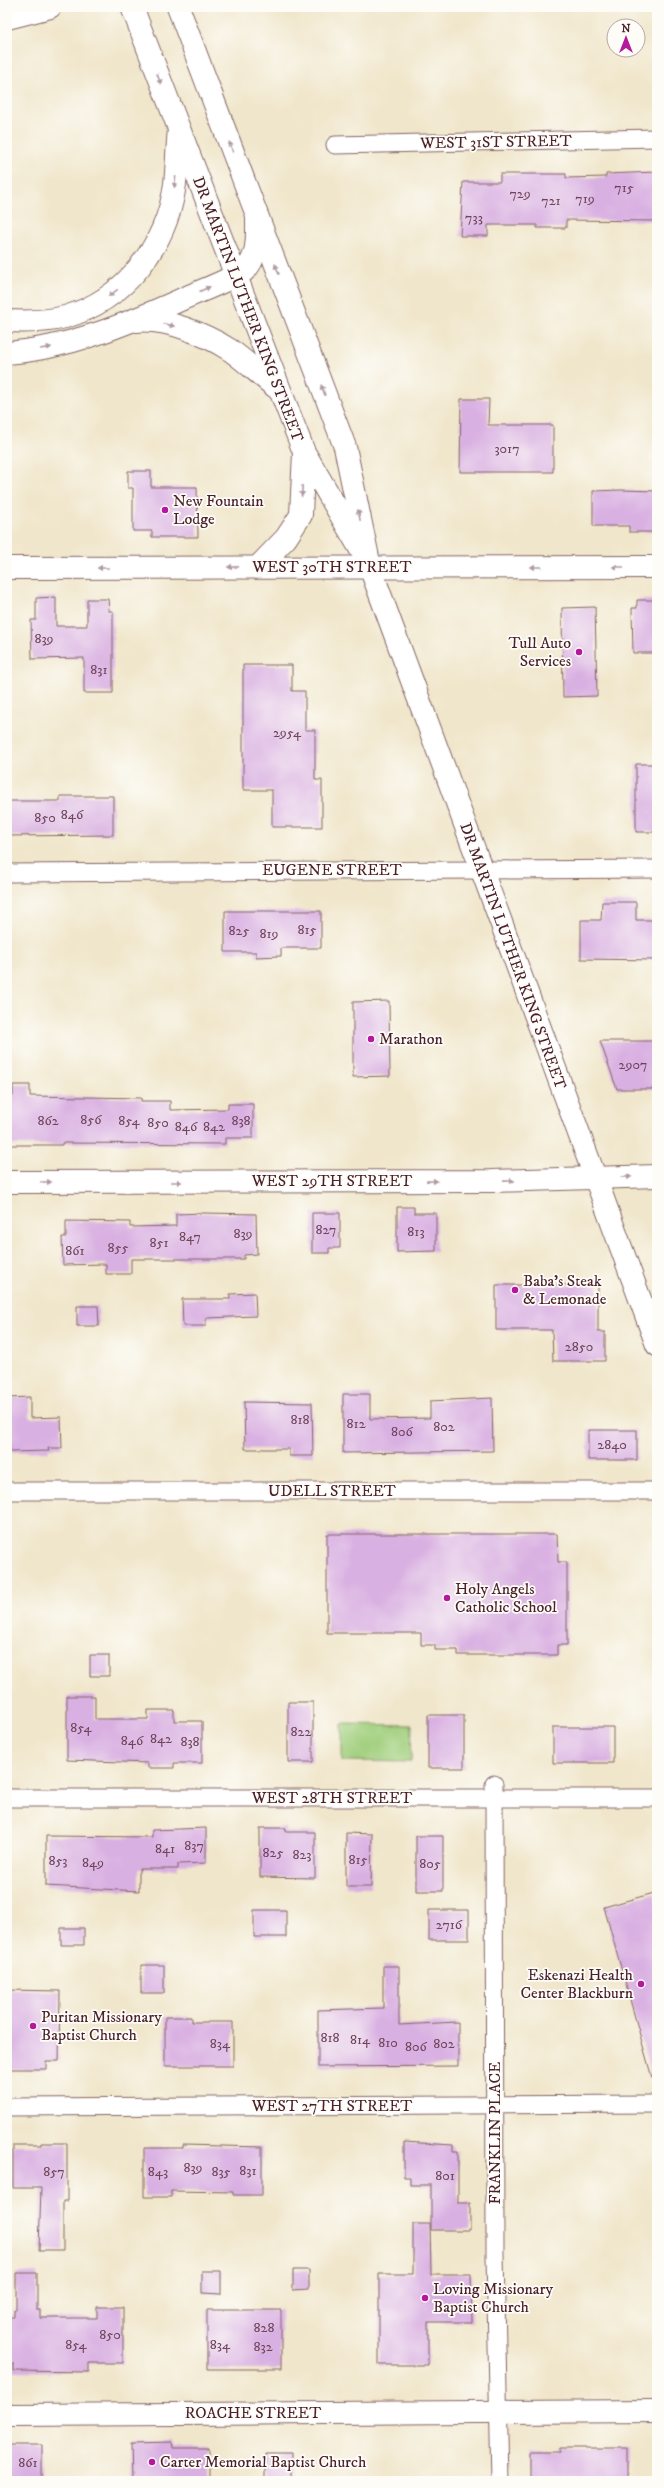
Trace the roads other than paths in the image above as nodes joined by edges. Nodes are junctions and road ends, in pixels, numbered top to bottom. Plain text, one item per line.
1 (50, 7) edge
2 (132, 7) edge
3 (178, 7) edge
4 (7, 18) edge
5 (179, 129) junction
6 (657, 138) edge
7 (335, 145) dead end
8 (257, 217) junction
9 (235, 276) junction
10 (7, 321) edge
11 (131, 322) junction
12 (7, 353) edge
13 (278, 389) junction
14 (304, 452) junction
15 (258, 567) junction
16 (370, 567) junction
17 (657, 567) edge
18 (7, 568) edge
19 (480, 869) junction
20 (657, 869) edge
21 (7, 873) edge
22 (657, 1176) edge
23 (596, 1179) junction
24 (7, 1182) edge
25 (657, 1345) edge
26 (7, 1491) edge
27 (657, 1491) edge
28 (494, 1791) junction
29 (7, 1798) edge
30 (657, 1798) edge
31 (657, 2104) edge
32 (495, 2105) junction
33 (7, 2107) edge
34 (499, 2411) junction
35 (657, 2411) edge
36 (7, 2415) edge
37 (500, 2481) edge

1 - 4 main road
2 -> 5 main road, DR MARTIN LUTHER KING STREET
8 -> 3 main road, DR MARTIN LUTHER KING STREET
5 - 9 main road, DR MARTIN LUTHER KING STREET
5 -> 10 main road
6 - 7 street, WEST 31ST STREET
8 - 9 main road
16 -> 8 main road, DR MARTIN LUTHER KING STREET
11 -> 9 main road
9 - 13 main road, DR MARTIN LUTHER KING STREET
12 -> 11 main road
11 -> 13 main road
13 - 14 main road, DR MARTIN LUTHER KING STREET
14 -> 15 main road
14 - 16 main road, DR MARTIN LUTHER KING STREET
15 - 16 main road, WEST 30TH STREET
15 -> 18 main road, WEST 30TH STREET
17 -> 16 main road, WEST 30TH STREET
16 - 19 main road, DR MARTIN LUTHER KING STREET
19 - 20 street, EUGENE STREET
19 - 21 street, EUGENE STREET
19 - 23 main road, DR MARTIN LUTHER KING STREET
23 -> 22 main road, WEST 29TH STREET
24 -> 23 main road, WEST 29TH STREET
23 - 25 main road, DR MARTIN LUTHER KING STREET
26 - 27 street, UDELL STREET
28 - 29 street, WEST 28TH STREET
28 - 30 street, WEST 28TH STREET
28 - 32 street, FRANKLIN PLACE
31 - 32 street, WEST 27TH STREET
32 - 33 street, WEST 27TH STREET
32 - 34 street, FRANKLIN PLACE
34 - 35 main road, ROACHE STREET
34 - 36 main road, ROACHE STREET
34 - 37 street, FRANKLIN PLACE

